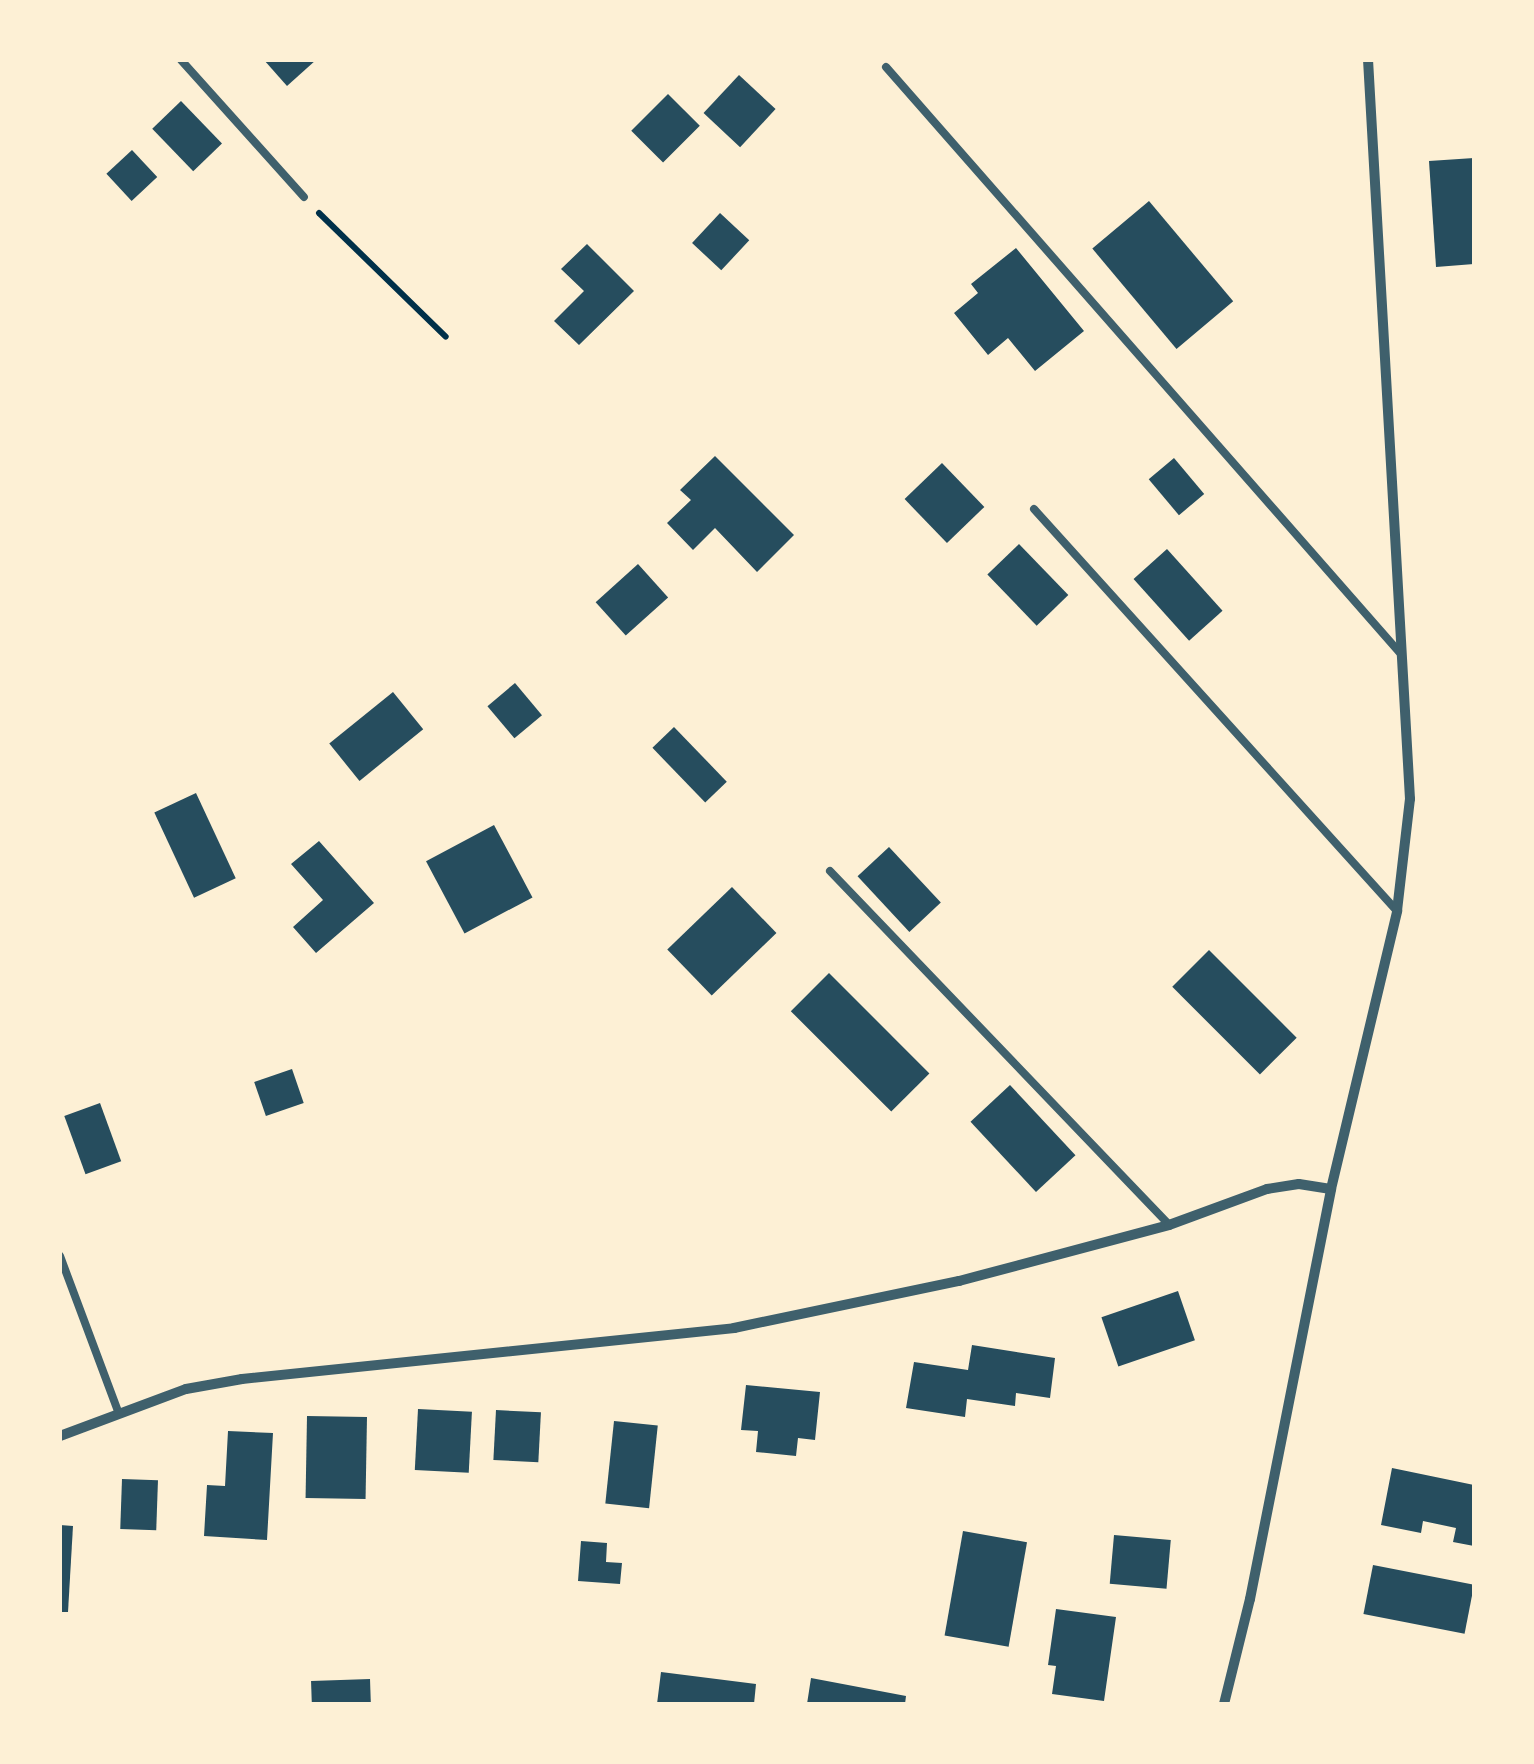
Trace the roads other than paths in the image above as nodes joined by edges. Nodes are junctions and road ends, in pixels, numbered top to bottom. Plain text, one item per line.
1 (181, 60) edge
2 (1368, 60) edge
3 (886, 67) dead end
4 (304, 197) road end
5 (1034, 509) dead end
6 (1403, 656) junction
7 (830, 871) dead end
8 (1397, 912) junction
9 (1331, 1189) junction
10 (1169, 1225) junction
11 (60, 1256) edge
12 (118, 1411) junction
13 (60, 1436) edge
14 (1224, 1704) edge

1 - 4 lane
2 - 6 street
3 - 6 lane
5 - 8 lane
6 - 8 street
7 - 10 lane
8 - 9 street
9 - 10 street
9 - 14 street
10 - 12 street
11 - 12 lane
12 - 13 street

